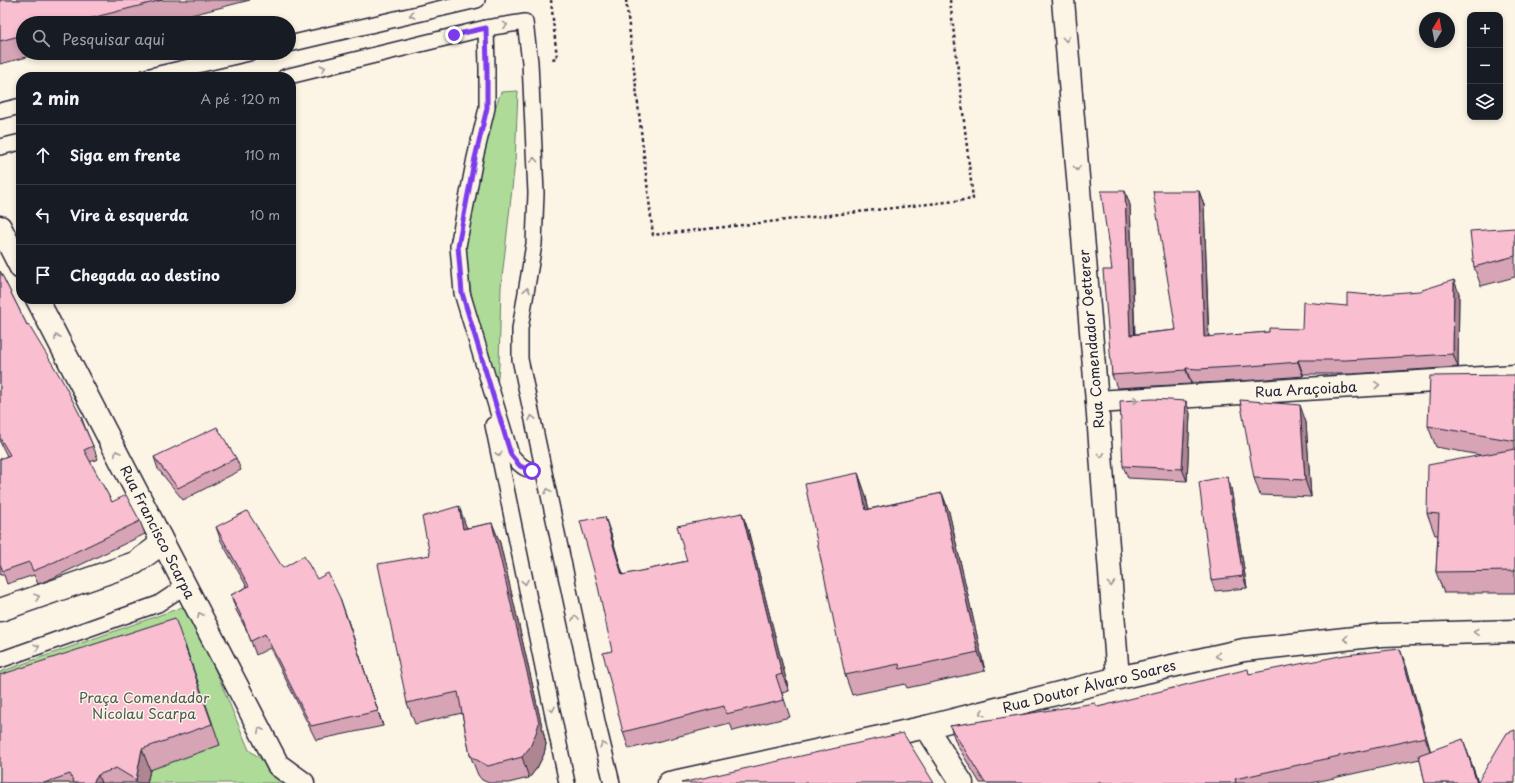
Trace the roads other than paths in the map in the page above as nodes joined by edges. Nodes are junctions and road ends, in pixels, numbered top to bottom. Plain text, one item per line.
1 (477, 0) edge
2 (1063, 0) edge
3 (486, 28) junction
4 (296, 42) edge
5 (219, 60) edge
6 (167, 72) edge
7 (296, 74) edge
8 (16, 107) edge
9 (0, 111) edge
10 (16, 143) edge
11 (0, 147) edge
12 (0, 227) edge
13 (16, 258) edge
14 (40, 304) edge
15 (474, 334) junction
16 (1515, 376) edge
17 (1097, 402) junction
18 (543, 470) junction
19 (160, 537) junction
20 (180, 575) junction
21 (0, 610) edge
22 (1515, 631) edge
23 (0, 660) edge
24 (1118, 678) junction
25 (926, 727) junction
26 (303, 783) edge
27 (566, 783) edge
28 (612, 783) edge
29 (669, 783) edge
30 (962, 783) edge

1 -> 4 lane
2 -> 17 main road, Rua Comendador Oetterer
7 -> 3 lane
3 - 15 lane
3 - 18 lane
5 - 6 lane
8 - 9 lane
10 - 11 lane
12 - 13 main road
19 -> 14 main road, Rua Francisco Scarpa
15 - 18 lane
15 -> 27 lane
17 -> 16 main road, Rua Araçoiaba
17 -> 24 main road, Rua Comendador Oetterer
28 -> 18 lane
19 - 20 main road, Rua Francisco Scarpa
21 -> 19 main road
23 -> 20 lane
26 -> 20 main road, Rua Francisco Scarpa
22 -> 24 main road, Rua Doutor Álvaro Soares
24 -> 25 main road, Rua Doutor Álvaro Soares
25 - 29 main road, Rua Doutor Álvaro Soares
25 - 30 main road

